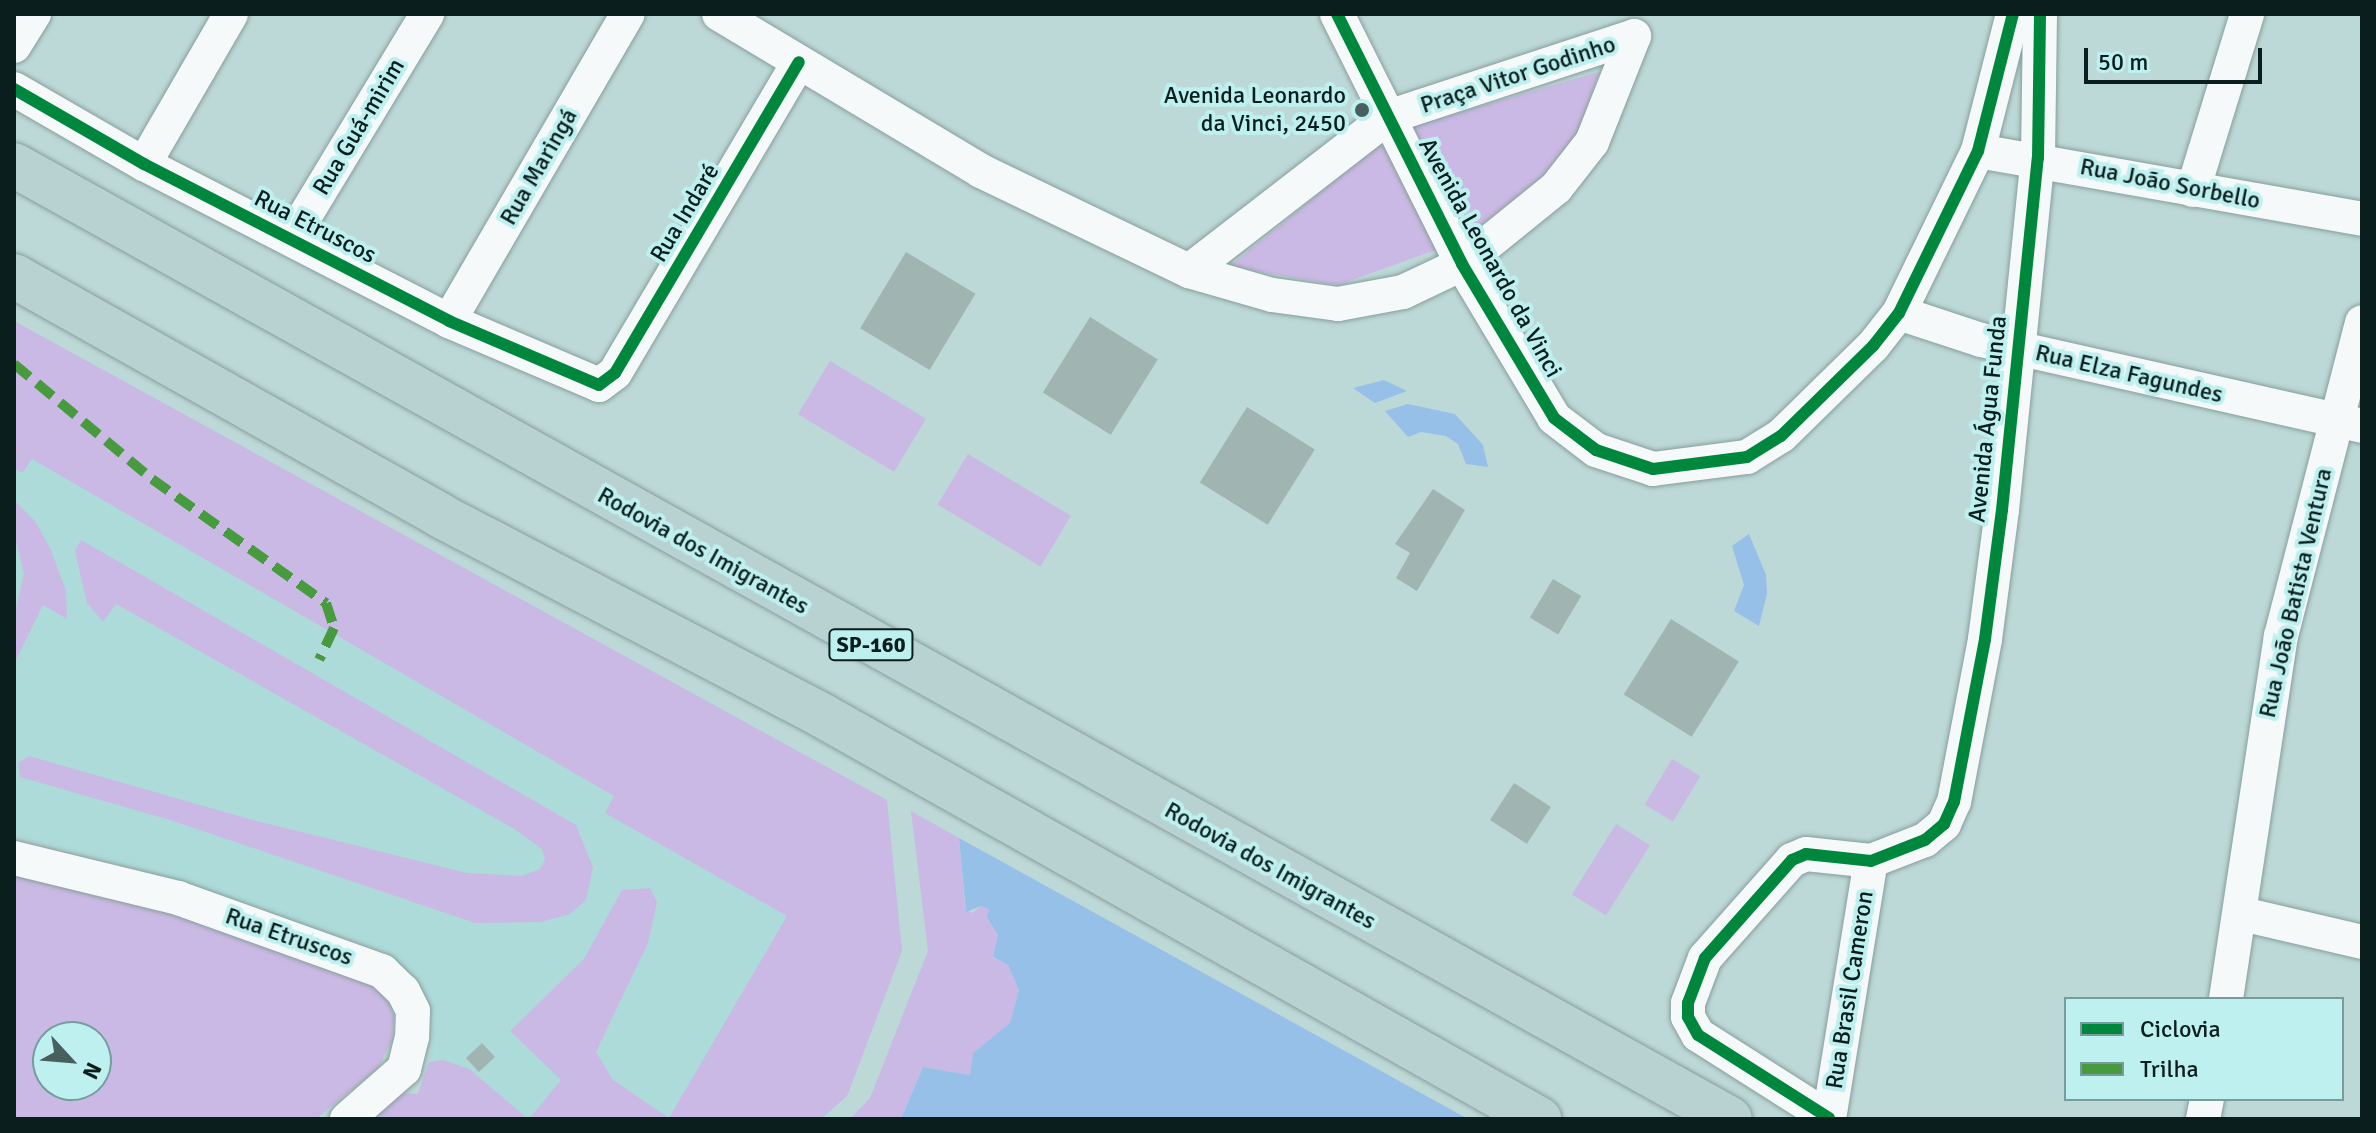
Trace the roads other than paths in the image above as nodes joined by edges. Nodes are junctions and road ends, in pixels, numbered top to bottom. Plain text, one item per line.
1 (34, 14) edge
2 (231, 14) edge
3 (427, 14) edge
4 (628, 14) edge
5 (719, 14) edge
6 (1337, 14) edge
7 (2013, 14) edge
8 (2040, 14) edge
9 (2247, 14) edge
10 (1635, 25) edge
11 (14, 46) edge
12 (799, 62) junction
13 (14, 89) edge
14 (1388, 117) junction
15 (1978, 151) junction
16 (2038, 158) junction
17 (144, 164) junction
18 (14, 165) edge
19 (2193, 190) junction
20 (2362, 219) edge
21 (291, 239) junction
22 (1462, 264) junction
23 (1189, 271) junction
24 (14, 276) edge
25 (1899, 313) junction
26 (449, 321) junction
27 (2362, 322) edge
28 (2017, 349) junction
29 (605, 384) joint
30 (2350, 424) edge
31 (14, 858) edge
32 (1871, 861) junction
33 (2242, 914) junction
34 (2362, 942) edge
35 (2226, 997) edge
36 (1829, 1118) edge
37 (347, 1119) edge
38 (1539, 1119) edge
39 (1730, 1119) edge

1 - 11 street
2 - 17 street
3 - 21 street, Rua Guá-mirim
4 - 26 street, Rua Maringá
5 - 12 street
6 - 14 street, Avenida Leonardo da Vinci
7 - 15 street, Avenida Leonardo da Vinci
8 - 16 street, Avenida Água Funda
9 - 19 street
10 - 14 street, Praça Vitor Godinho
10 - 22 street, Praça Vitor Godinho
12 - 23 street
12 - 29 street, Rua Indaré
13 - 17 street, Rua Etruscos
14 - 22 street, Avenida Leonardo da Vinci
14 - 23 street, Praça Vitor Godinho
15 - 16 street, Rua João Sorbello
15 - 25 street, Avenida Leonardo da Vinci
16 - 19 street, Rua João Sorbello
16 - 28 street, Avenida Água Funda
17 - 21 street, Rua Etruscos
18 - 39 highway, Rodovia dos Imigrantes / SP-160
19 - 20 street, Rua João Sorbello
21 - 26 street, Rua Etruscos
22 - 23 street, Praça Vitor Godinho
22 - 25 street, Avenida Leonardo da Vinci
24 - 38 highway
25 - 28 street, Rua Elza Fagundes
26 - 29 street, Rua Etruscos
27 - 30 street, Rua João Batista Ventura
28 - 30 street, Rua Elza Fagundes
28 - 32 street, Avenida Água Funda
30 - 33 street, Rua João Batista Ventura
31 - 37 street, Rua Etruscos
32 - 36 street, Rua Brasil Cameron
32 - 36 street
33 - 34 street
33 - 35 street, Rua João Batista Ventura

